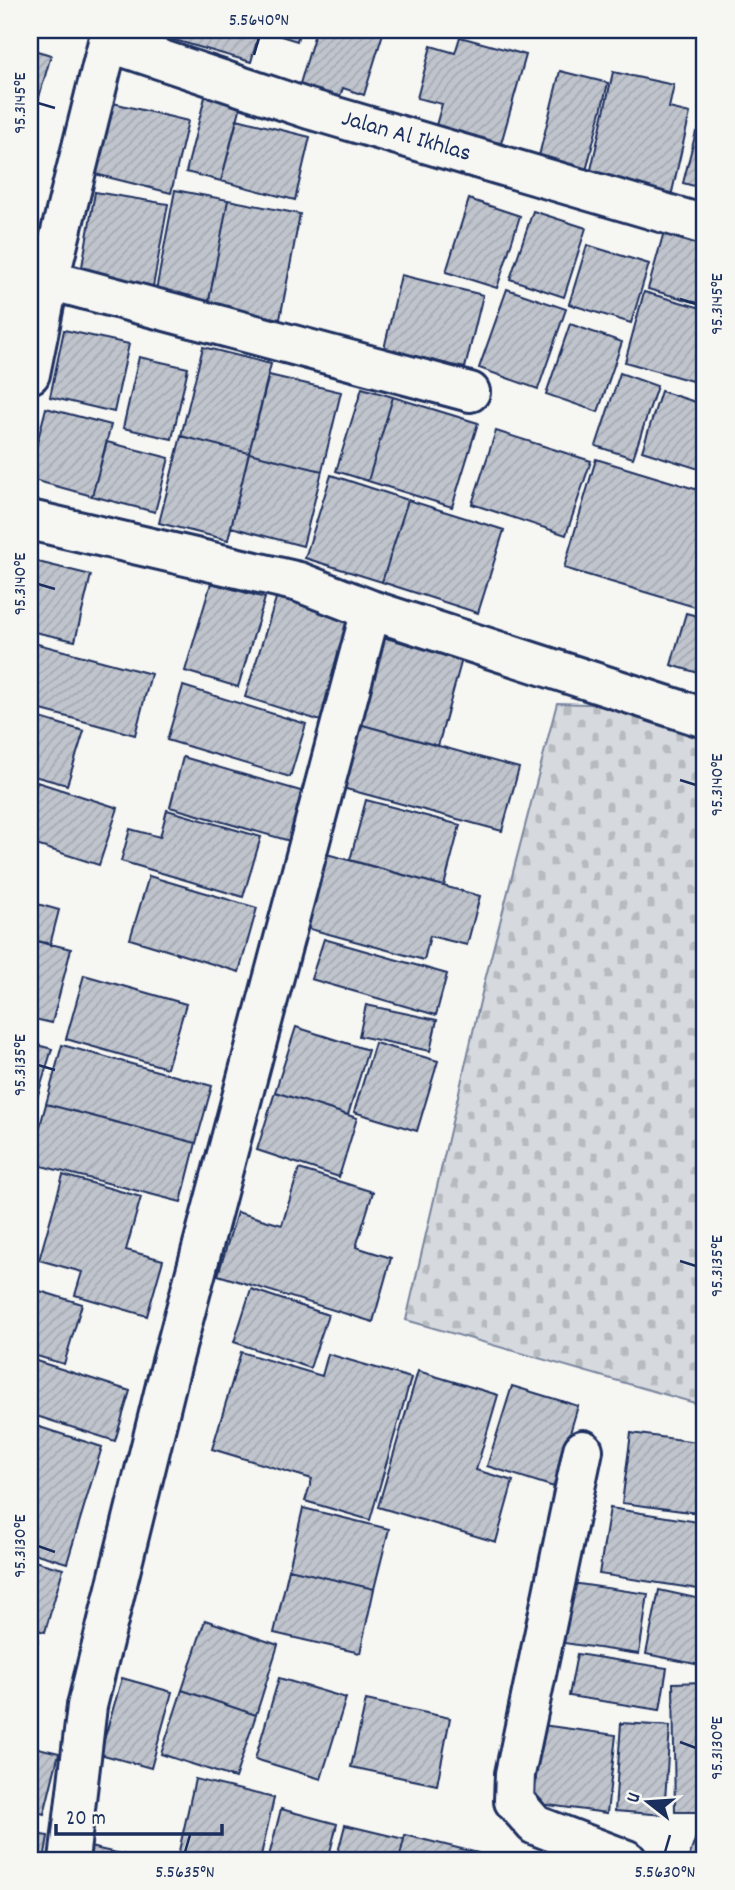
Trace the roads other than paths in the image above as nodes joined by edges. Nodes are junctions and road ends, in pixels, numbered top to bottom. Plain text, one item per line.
1 (110, 36) edge
2 (705, 225) edge
3 (49, 279) junction
4 (30, 374) edge
5 (470, 392) dead end
6 (30, 520) edge
7 (370, 610) junction
8 (705, 718) edge
9 (583, 1450) dead end
10 (69, 1860) edge
11 (627, 1860) edge

1 - 2 street, Jalan Al Ikhlas
1 - 3 street
3 - 4 street
3 - 5 street
6 - 7 street
7 - 8 street
7 - 10 street
9 - 11 street

